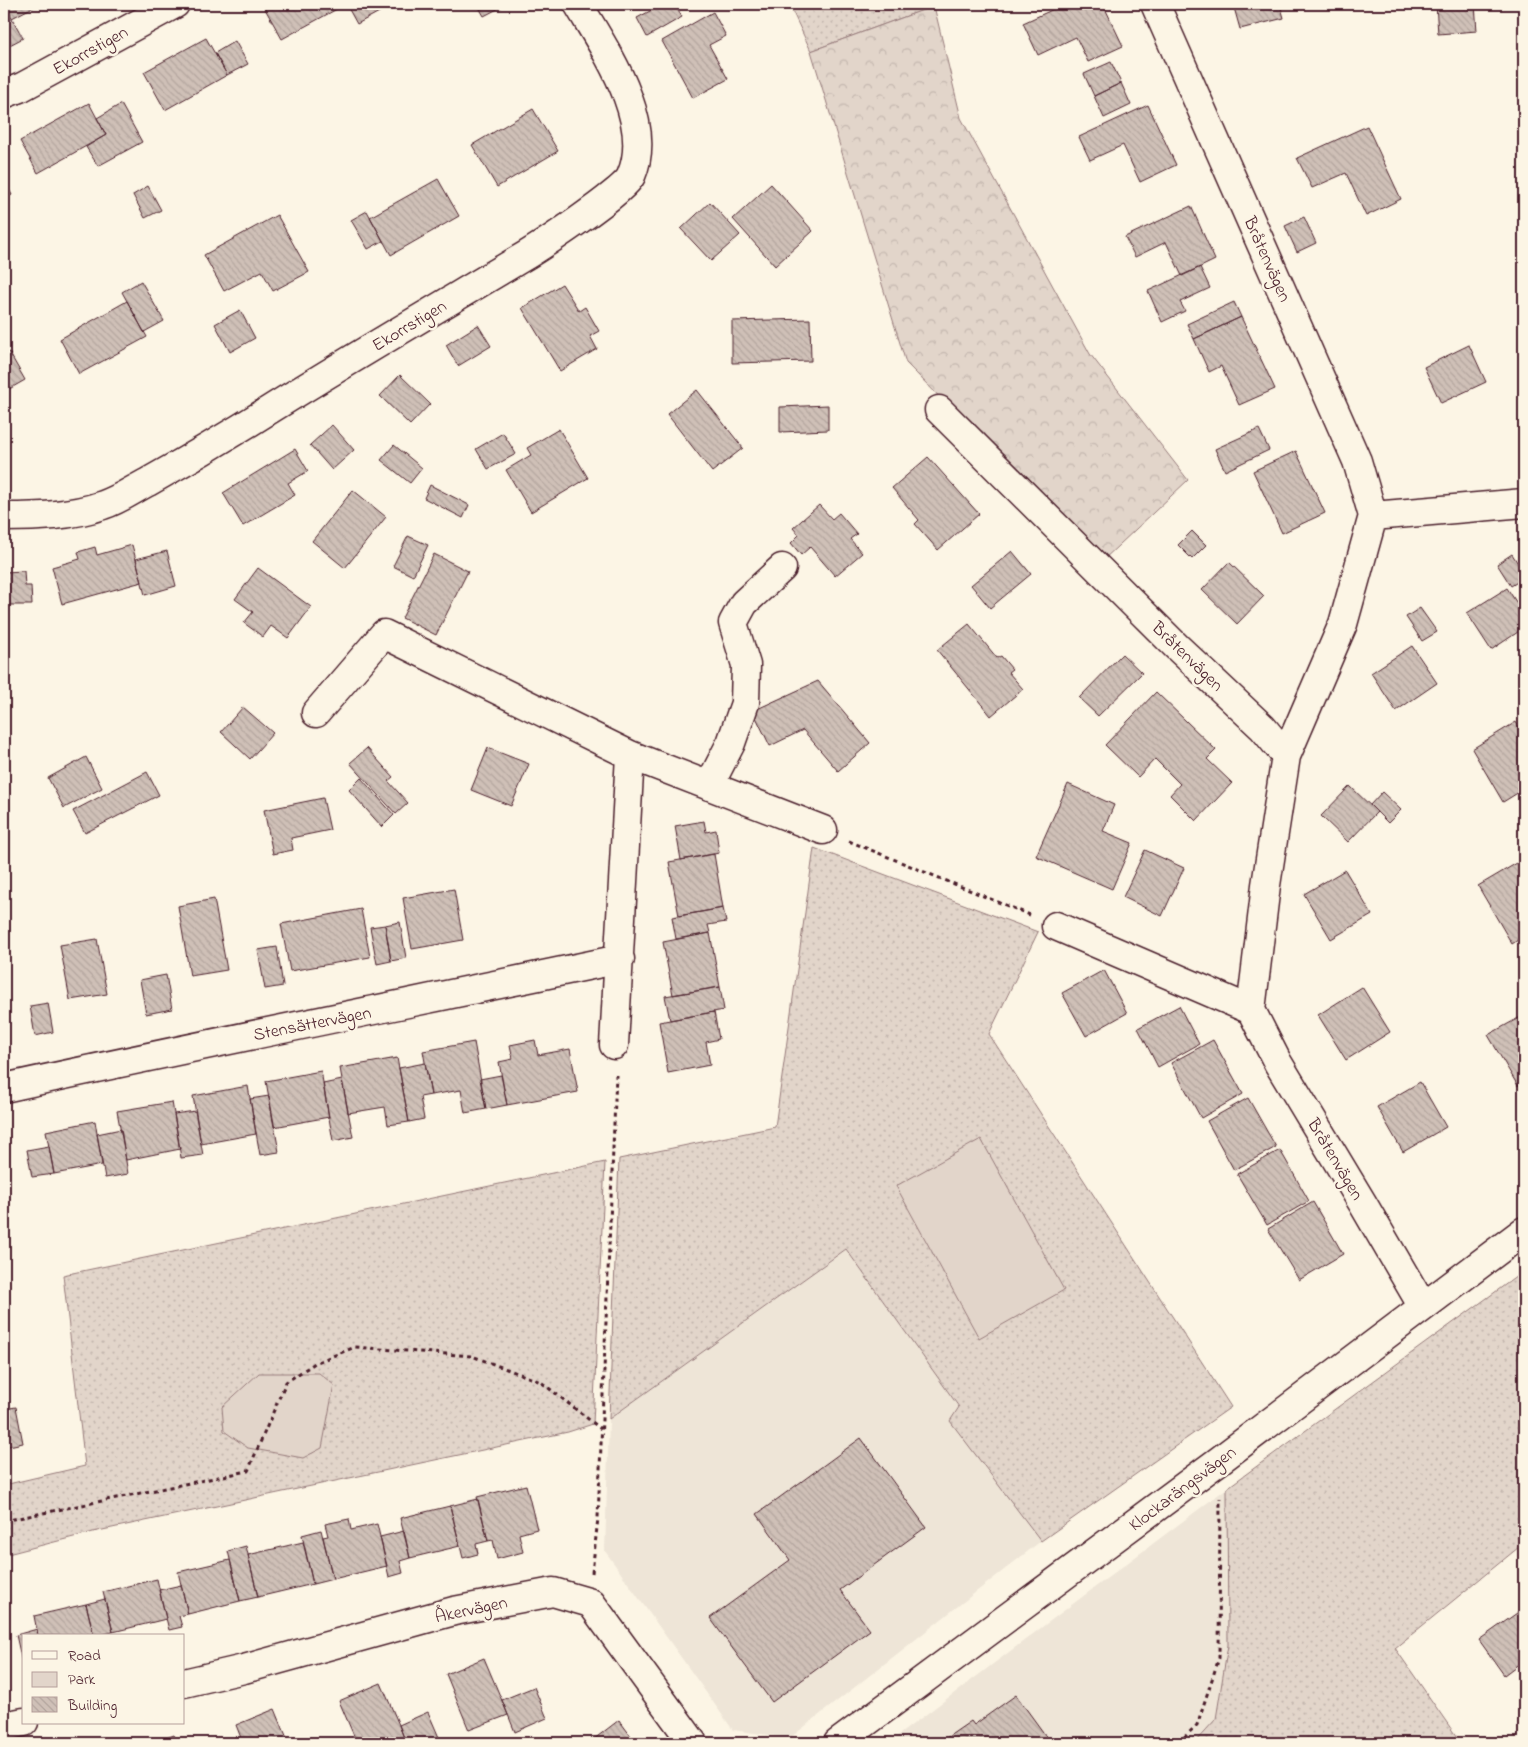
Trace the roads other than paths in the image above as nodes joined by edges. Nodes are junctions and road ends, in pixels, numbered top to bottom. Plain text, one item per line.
1 (175, 4) edge
2 (578, 4) edge
3 (1155, 4) edge
4 (4, 94) edge
5 (939, 410) dead end
6 (1524, 503) edge
7 (1373, 516) junction
8 (4, 517) edge
9 (782, 568) dead end
10 (316, 713) dead end
11 (630, 755) junction
12 (1286, 756) junction
13 (709, 786) junction
14 (823, 830) road end
15 (1056, 926) road end
16 (620, 959) junction
17 (1251, 1010) junction
18 (614, 1045) road end
19 (4, 1088) edge
20 (1524, 1231) edge
21 (1423, 1307) junction
22 (185, 1683) edge
23 (22, 1722) edge
24 (4, 1726) edge
25 (693, 1743) edge
26 (838, 1743) edge

1 - 4 street, Ekorrstigen
2 - 8 street, Ekorrstigen
3 - 7 street, Bråtenvägen
5 - 12 street, Bråtenvägen
6 - 7 street
7 - 12 street
9 - 13 street
10 - 11 street
11 - 13 street
11 - 16 street
12 - 17 street
13 - 14 street
15 - 17 street
16 - 18 street
16 - 19 street, Stensättervägen
17 - 21 street, Bråtenvägen
20 - 21 street, Klockarängsvägen
21 - 26 street, Klockarängsvägen
22 - 25 street, Åkervägen
23 - 24 street

